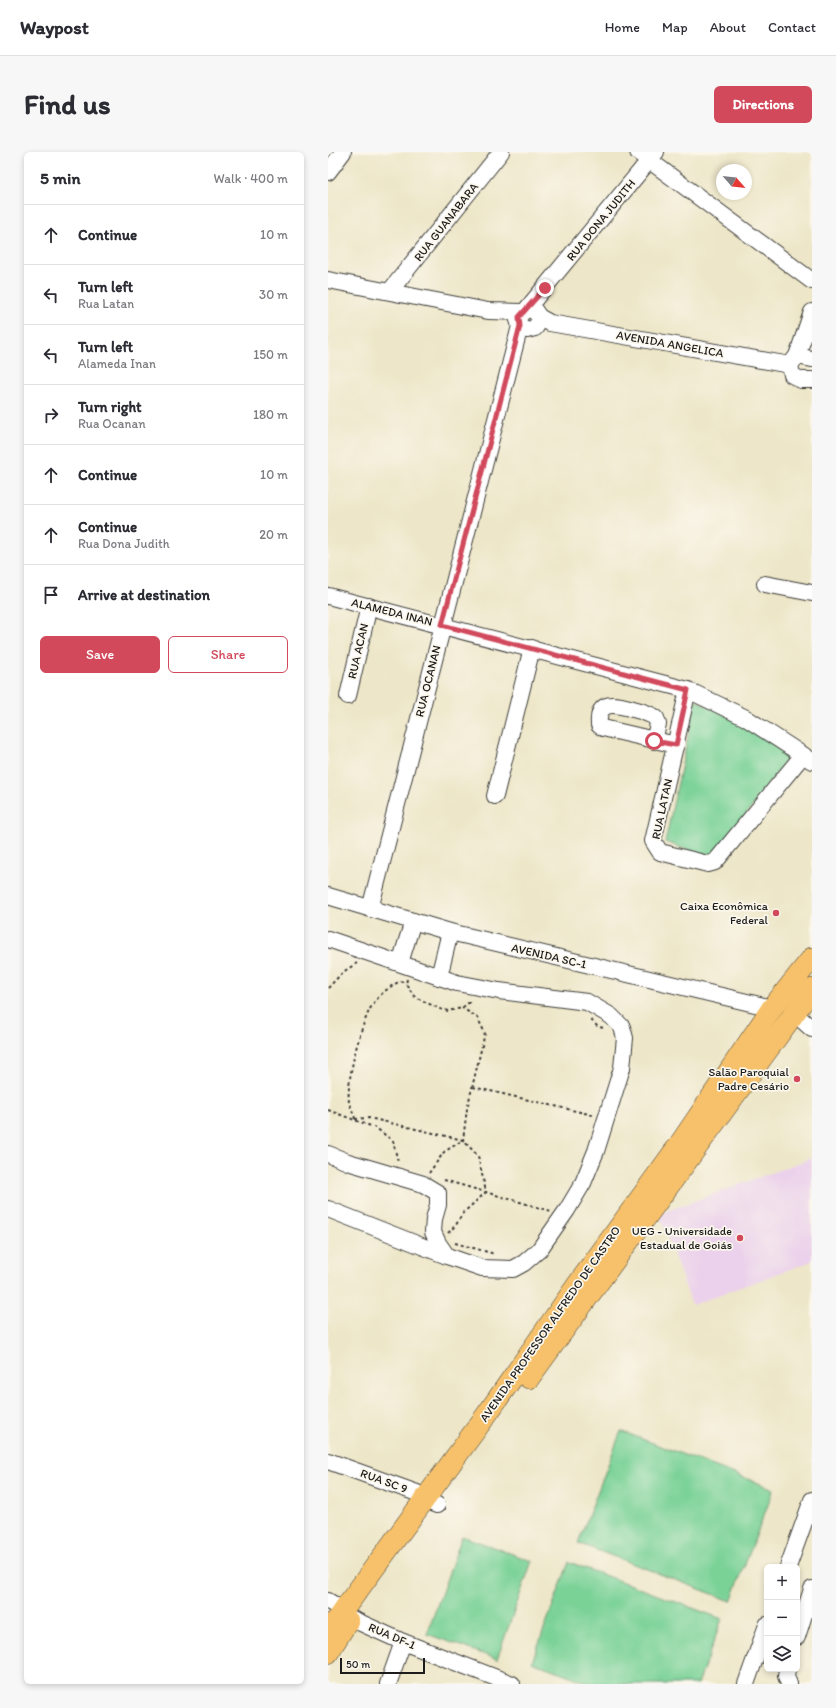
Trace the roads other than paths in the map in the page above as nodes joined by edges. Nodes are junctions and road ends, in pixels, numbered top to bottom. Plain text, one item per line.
1 (343, 152) edge
2 (501, 152) edge
3 (648, 155) edge
4 (328, 172) edge
5 (328, 280) edge
6 (812, 281) edge
7 (390, 291) junction
8 (812, 312) edge
9 (531, 320) junction
10 (800, 360) edge
11 (812, 380) edge
12 (765, 584) dead end
13 (812, 593) edge
14 (328, 596) edge
15 (369, 606) junction
16 (442, 625) junction
17 (532, 648) junction
18 (688, 690) junction
19 (348, 696) dead end
20 (654, 741) dead end
21 (676, 745) junction
22 (807, 758) edge
23 (495, 796) dead end
24 (328, 896) edge
25 (370, 909) junction
26 (413, 921) junction
27 (450, 932) junction
28 (328, 939) edge
29 (812, 958) edge
30 (400, 963) junction
31 (439, 977) junction
32 (812, 989) edge
33 (772, 1008) junction
34 (794, 1013) junction
35 (812, 1029) edge
36 (328, 1154) edge
37 (328, 1209) edge
38 (449, 1249) junction
39 (328, 1461) edge
40 (812, 1500) edge
41 (431, 1503) junction
42 (809, 1516) edge
43 (789, 1564) edge
44 (812, 1589) edge
45 (340, 1609) edge
46 (328, 1631) edge
47 (764, 1634) edge
48 (797, 1636) edge
49 (403, 1642) junction
50 (328, 1653) edge
51 (388, 1684) edge
52 (512, 1684) edge
53 (746, 1684) edge

1 - 4 street
2 - 7 street, RUA GUANABARA
3 - 6 street
3 - 9 street, RUA DONA JUDITH
5 - 7 street, AVENIDA ANGELICA
7 - 9 street, AVENIDA ANGELICA
8 - 10 street
9 - 10 street, AVENIDA ANGELICA
9 - 16 street, RUA OCANAN
10 - 11 street
12 - 13 street
14 - 15 street, ALAMEDA INAN
15 - 16 street, ALAMEDA INAN
15 - 19 street, RUA ACAN
16 - 17 street, ALAMEDA INAN
16 - 25 street, RUA OCANAN
17 - 18 street, ALAMEDA INAN
17 - 23 street
18 - 21 street, RUA LATAN
18 - 22 street, ALAMEDA INAN
20 - 21 street
21 - 22 street, RUA LATAN
24 - 25 street, AVENIDA SC-1
25 - 26 street, AVENIDA SC-1
26 - 27 street, AVENIDA SC-1
26 - 30 street
27 - 31 street
27 - 33 street, AVENIDA SC-1
28 - 30 street
29 - 33 main road, AVENIDA PROFESSOR ALFREDO DE CASTRO
30 - 31 street
31 - 38 street
32 - 34 main road, AVENIDA PROFESSOR ALFREDO DE CASTRO
33 - 41 main road, AVENIDA PROFESSOR ALFREDO DE CASTRO
34 - 35 street
34 - 41 main road, AVENIDA PROFESSOR ALFREDO DE CASTRO
36 - 38 street
37 - 38 street
39 - 41 street, RUA SC 9
40 - 42 street
41 - 45 main road, AVENIDA PROFESSOR ALFREDO DE CASTRO
42 - 43 street
44 - 48 street
45 - 46 main road, AVENIDA PROFESSOR ALFREDO DE CASTRO
45 - 49 street, RUA DF-1
45 - 50 main road, AVENIDA PROFESSOR ALFREDO DE CASTRO
47 - 53 street
49 - 51 street
49 - 52 street, RUA DF-1

